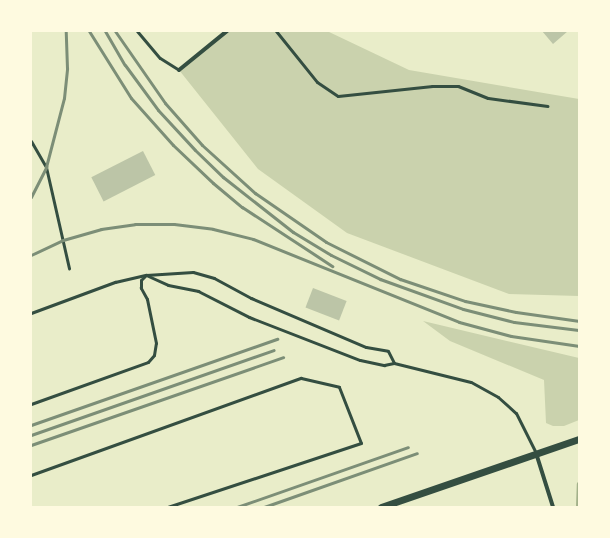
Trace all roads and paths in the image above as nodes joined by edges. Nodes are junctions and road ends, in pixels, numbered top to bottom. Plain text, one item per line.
1 (137, 31) edge
2 (227, 31) edge
3 (276, 31) edge
4 (179, 70) joint
5 (547, 106) dead end
6 (31, 141) edge
7 (69, 268) dead end
8 (146, 275) junction
9 (31, 314) edge
10 (394, 363) junction
11 (31, 404) edge
12 (579, 439) edge
13 (536, 453) junction
14 (31, 475) edge
15 (168, 507) edge
16 (381, 507) edge
17 (553, 507) edge

1 - 4 lane
2 - 4 street
3 - 5 lane
6 - 7 lane
8 - 9 lane
8 - 10 lane
8 - 10 lane
8 - 11 lane
10 - 13 lane
12 - 13 street
13 - 16 street
13 - 17 street
14 - 15 lane

